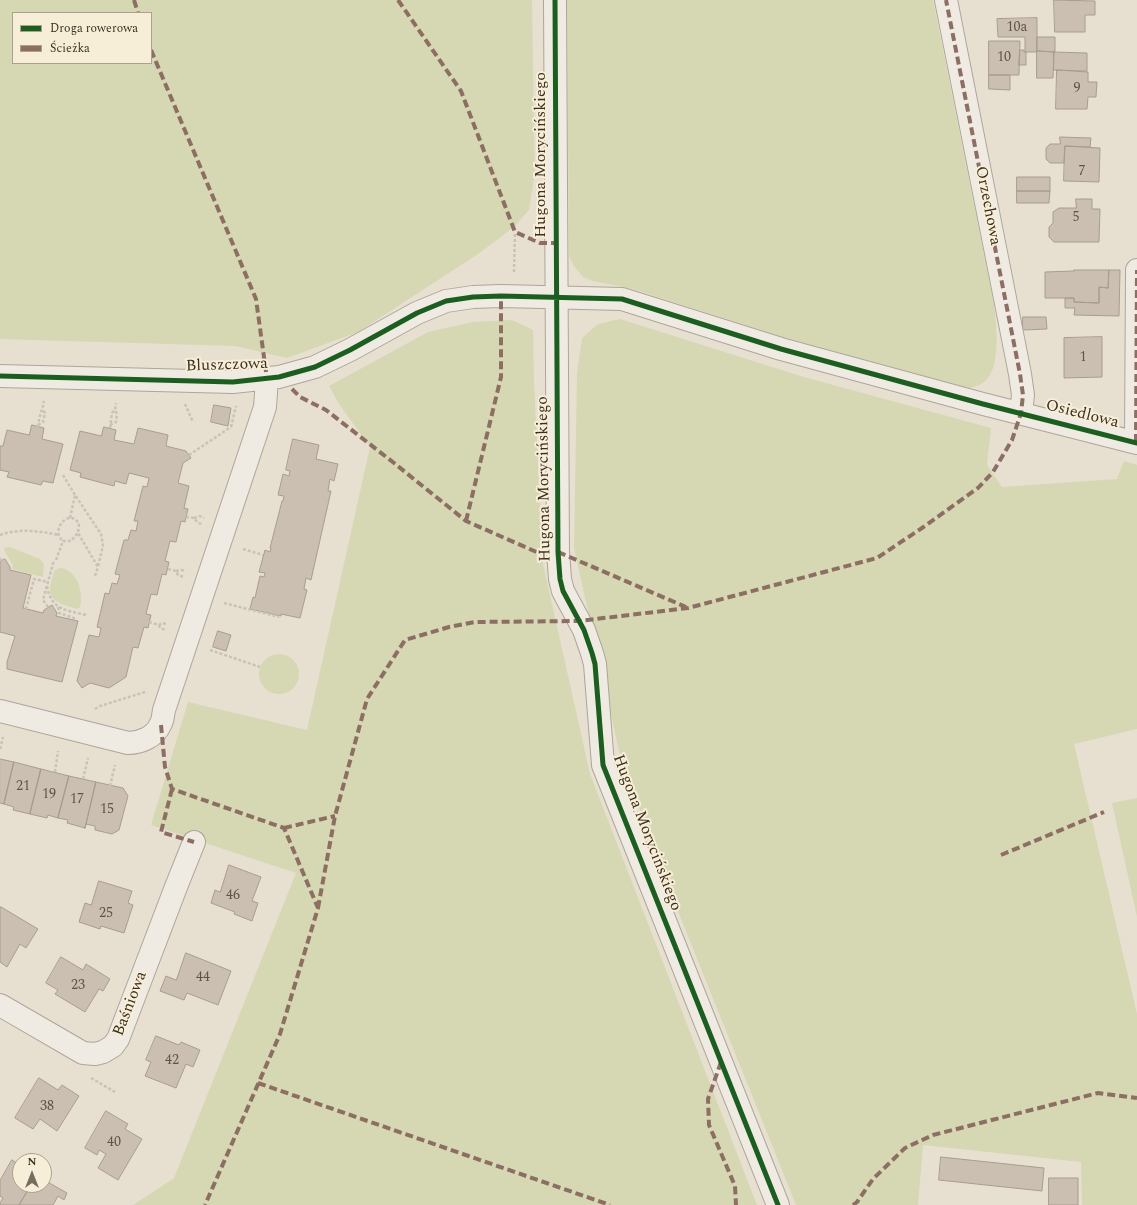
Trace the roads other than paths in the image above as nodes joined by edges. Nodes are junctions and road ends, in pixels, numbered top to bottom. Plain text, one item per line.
1 (555, 0) edge
2 (946, 0) edge
3 (1137, 270) edge
4 (556, 298) junction
5 (0, 376) edge
6 (268, 379) junction
7 (1021, 413) junction
8 (1137, 442) edge
9 (0, 711) edge
10 (194, 842) dead end
11 (0, 1005) edge
12 (778, 1205) edge

1 - 4 street, Hugona Morycińskiego
2 - 7 street, Orzechowa
3 - 8 street
4 - 6 street, Bluszczowa
4 - 7 street, Osiedlowa
4 - 12 street, Hugona Morycińskiego
5 - 6 street, Bluszczowa
6 - 9 street
7 - 8 street, Osiedlowa
10 - 11 street, Baśniowa

